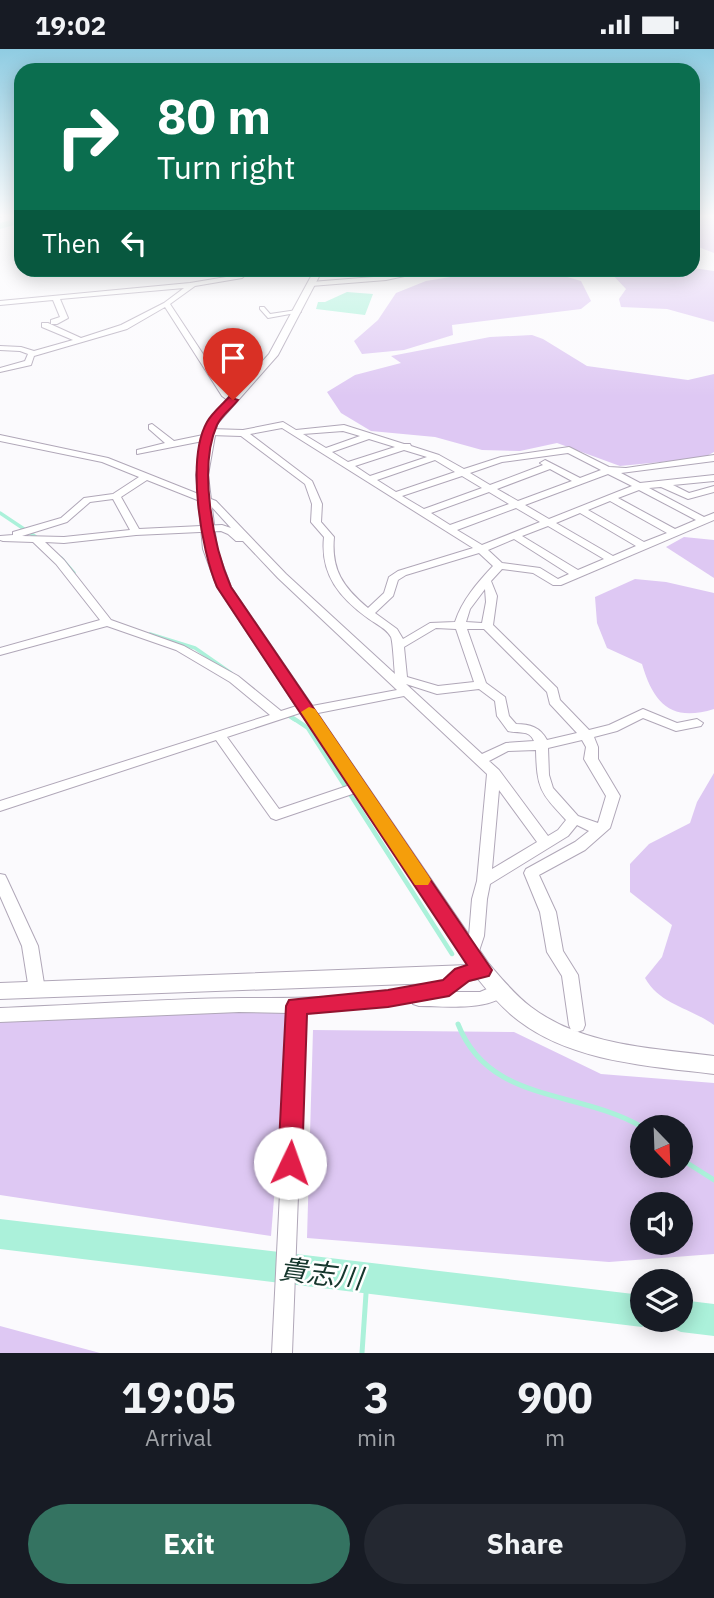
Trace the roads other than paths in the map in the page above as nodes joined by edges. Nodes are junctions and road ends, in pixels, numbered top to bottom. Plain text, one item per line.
1 (190, 277) edge
2 (240, 277) edge
3 (315, 277) edge
4 (386, 278) edge
5 (192, 285) junction
6 (56, 298) junction
7 (0, 303) edge
8 (166, 304) junction
9 (262, 308) dead end
10 (297, 312) junction
11 (54, 322) dead end
12 (45, 325) dead end
13 (80, 341) junction
14 (0, 348) edge
15 (34, 354) junction
16 (0, 370) edge
17 (233, 400) junction
18 (152, 427) dead end
19 (297, 432) junction
20 (243, 433) junction
21 (209, 435) junction
22 (369, 435) junction
23 (0, 438) edge
24 (172, 444) junction
25 (407, 446) junction
26 (326, 451) junction
27 (140, 452) dead end
28 (531, 455) junction
29 (436, 457) junction
30 (714, 458) edge
31 (348, 465) junction
32 (550, 466) junction
33 (610, 470) junction
34 (461, 472) junction
35 (145, 477) junction
36 (714, 478) edge
37 (370, 479) junction
38 (579, 481) junction
39 (663, 484) junction
40 (641, 486) junction
41 (491, 489) junction
42 (714, 489) edge
43 (395, 495) junction
44 (116, 496) junction
45 (611, 498) junction
46 (206, 500) junction
47 (517, 504) junction
48 (581, 510) junction
49 (422, 513) junction
50 (714, 516) edge
51 (703, 520) junction
52 (549, 523) junction
53 (209, 530) junction
54 (449, 530) junction
55 (136, 532) junction
56 (673, 532) junction
57 (515, 536) junction
58 (1, 538) edge
59 (35, 538) junction
60 (248, 540) junction
61 (642, 545) junction
62 (481, 549) junction
63 (611, 559) junction
64 (499, 566) junction
65 (578, 574) junction
66 (485, 581) junction
67 (369, 613) junction
68 (107, 622) junction
69 (460, 625) junction
70 (487, 626) junction
71 (397, 647) junction
72 (0, 652) edge
73 (400, 685) junction
74 (481, 685) junction
75 (307, 709) junction
76 (279, 716) junction
77 (697, 723) dead end
78 (586, 734) junction
79 (219, 735) junction
80 (543, 745) junction
81 (481, 760) junction
82 (494, 773) junction
83 (359, 787) junction
84 (0, 806) edge
85 (574, 820) junction
86 (599, 830) junction
87 (546, 844) junction
88 (0, 879) edge
89 (484, 881) junction
90 (472, 966) junction
91 (37, 990) junction
92 (501, 990) junction
93 (0, 991) edge
94 (388, 999) junction
95 (297, 1006) junction
96 (0, 1016) edge
97 (577, 1025) dead end
98 (714, 1065) edge
99 (282, 1353) edge

1 - 5 street
2 - 5 street
3 - 4 street
3 - 10 main road
5 - 6 street
5 - 8 street
6 - 7 street
6 - 11 street
8 - 13 street
8 - 17 street
9 - 10 street
10 - 17 main road
12 - 13 street
13 - 15 street
14 - 15 street
15 - 16 street
17 - 21 main road
18 - 24 street
19 - 20 street
19 - 22 street
19 - 26 street
20 - 21 street
20 - 67 street
21 - 24 street
21 - 46 main road
22 - 25 street
22 - 26 street
23 - 35 street
24 - 27 street
25 - 29 street
25 - 31 street
26 - 31 street
28 - 32 street
28 - 33 street
28 - 34 street
29 - 34 street
29 - 37 street
30 - 33 street
31 - 37 street
32 - 38 street
32 - 41 street
33 - 38 street
33 - 40 street
34 - 41 street
34 - 43 street
35 - 44 street
35 - 46 street
36 - 39 street
37 - 43 street
38 - 47 street
39 - 40 street
39 - 42 street
40 - 45 street
40 - 51 street
41 - 47 street
41 - 49 street
43 - 49 street
44 - 55 street
44 - 58 street
45 - 48 street
45 - 56 street
46 - 53 main road
46 - 60 street
47 - 52 street
47 - 54 street
48 - 52 street
48 - 61 street
49 - 54 street
50 - 51 street
51 - 56 street
52 - 57 street
52 - 63 street
53 - 55 street
53 - 60 street
53 - 75 main road
54 - 62 street
55 - 59 street
56 - 61 street
57 - 62 street
57 - 65 street
58 - 59 street
59 - 68 street
60 - 73 street
61 - 63 street
62 - 64 street
62 - 67 street
63 - 65 street
64 - 65 street
64 - 66 street
66 - 69 street
66 - 70 street
67 - 71 street
68 - 72 street
68 - 76 street
69 - 70 street
69 - 71 street
69 - 74 street
70 - 78 street
71 - 73 street
73 - 74 street
73 - 75 street
73 - 81 street
74 - 80 street
75 - 76 street
75 - 83 main road
76 - 79 street
77 - 78 street
78 - 80 street
78 - 86 street
79 - 83 street
79 - 84 street
80 - 81 street
80 - 85 street
81 - 82 street
82 - 87 street
82 - 89 street
83 - 90 main road
85 - 86 street
85 - 87 street
86 - 97 street
87 - 89 street
88 - 91 street
89 - 90 street
90 - 91 main road
90 - 92 main road
90 - 94 street
91 - 93 main road
92 - 94 street
92 - 98 main road
94 - 95 street
95 - 96 street
95 - 99 street

